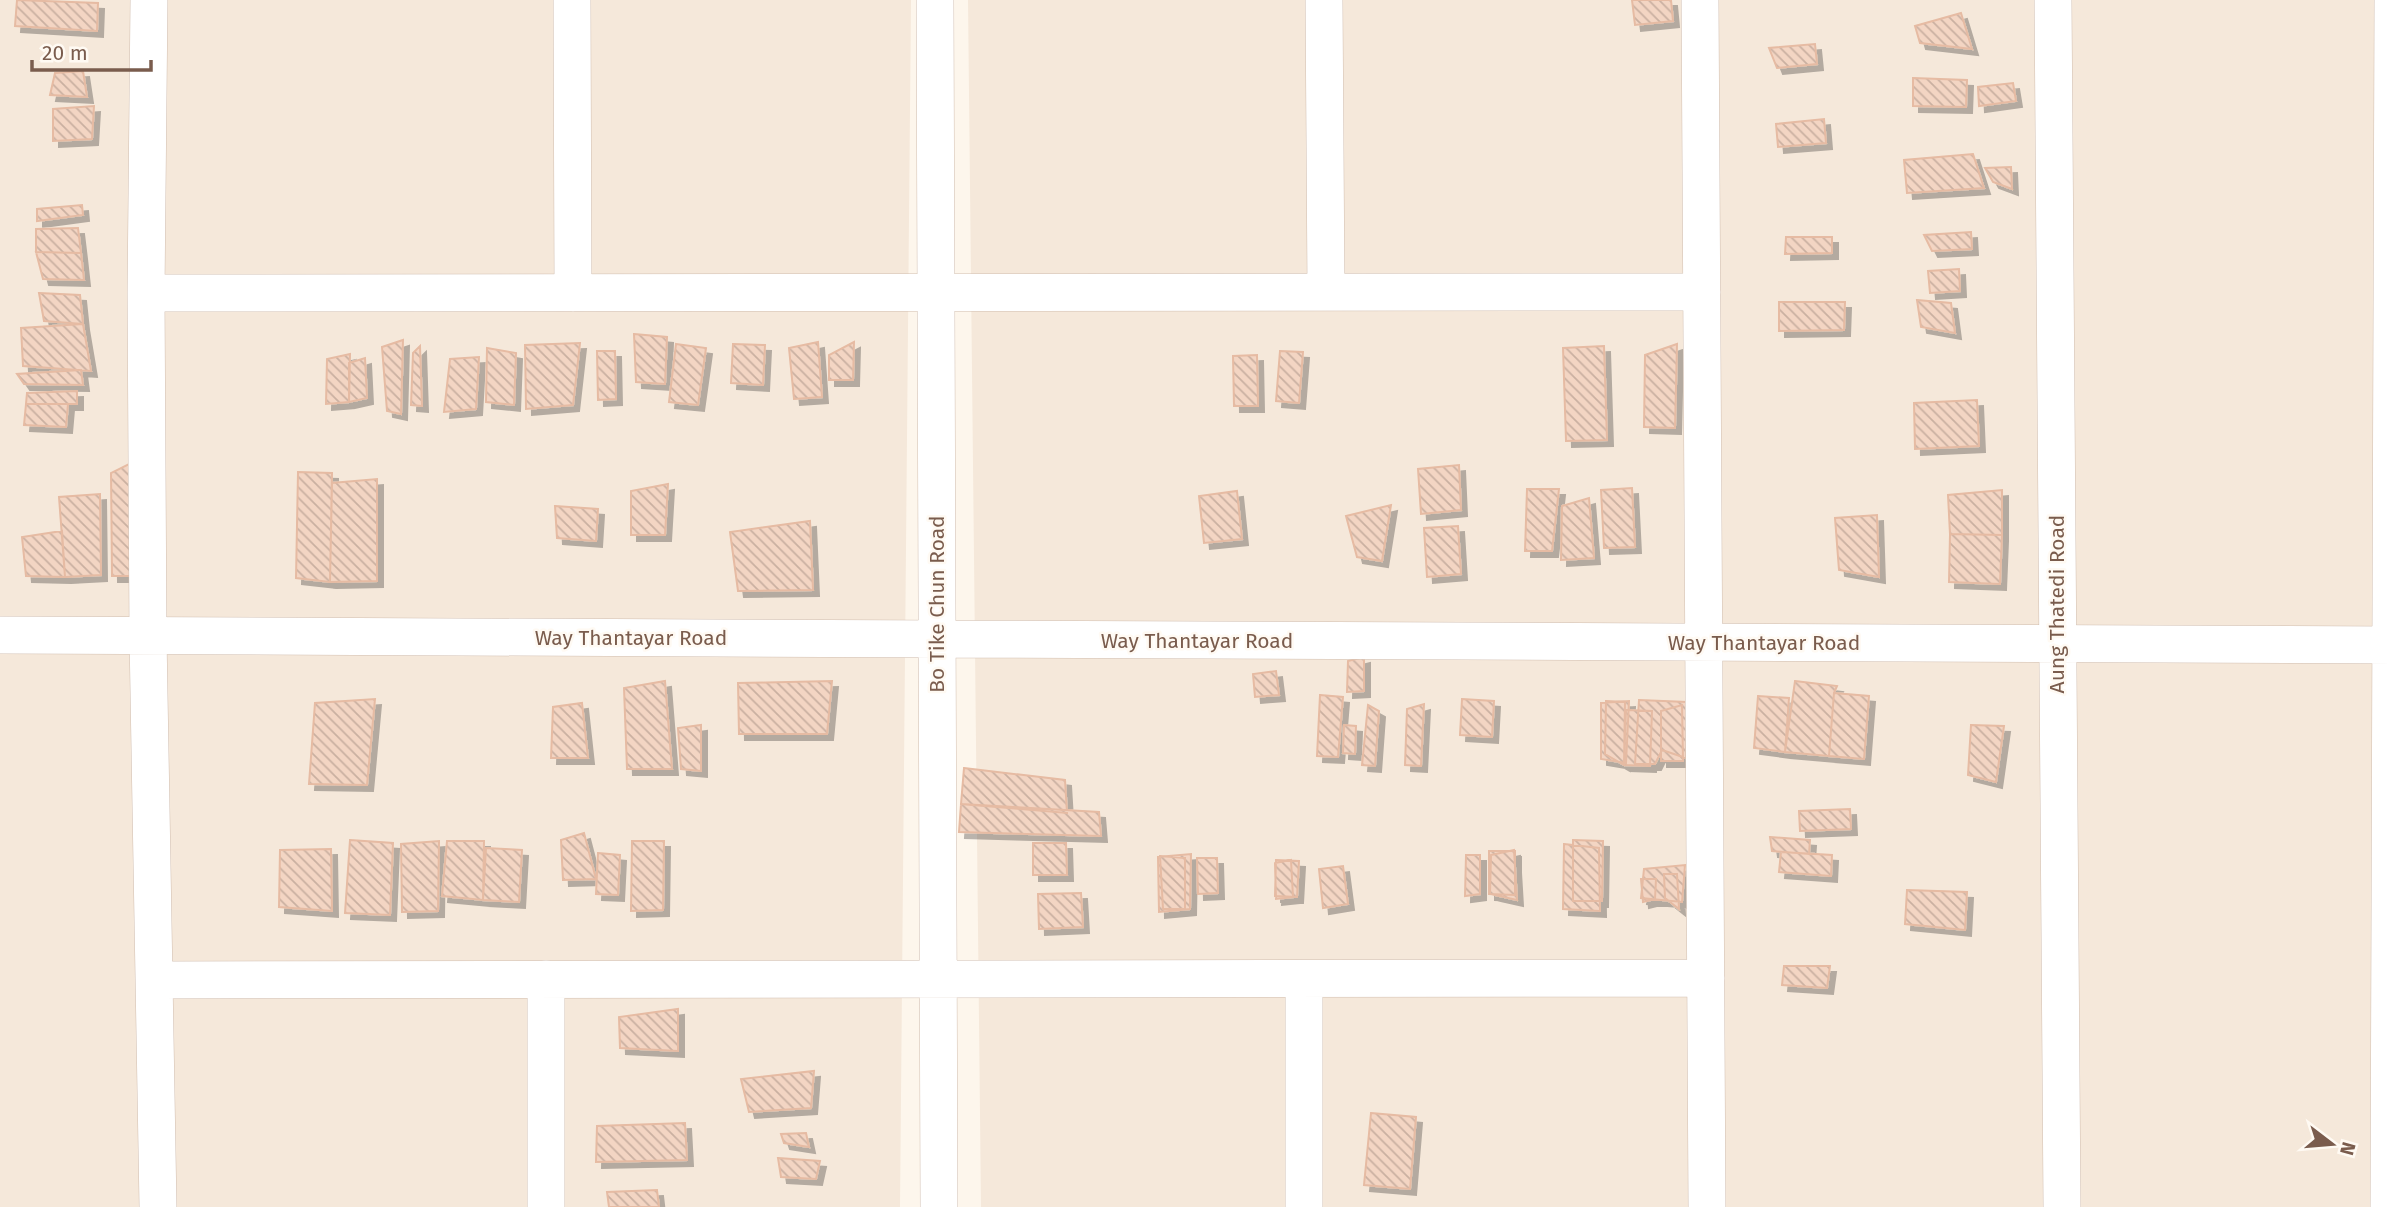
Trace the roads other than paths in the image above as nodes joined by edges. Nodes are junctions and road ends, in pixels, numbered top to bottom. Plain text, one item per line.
1 (149, 0) edge
2 (572, 0) edge
3 (935, 0) edge
4 (1324, 0) edge
5 (1700, 0) edge
6 (2053, 0) edge
7 (2393, 0) edge
8 (1326, 292) junction
9 (1702, 292) junction
10 (146, 293) junction
11 (573, 293) junction
12 (934, 293) junction
13 (2393, 312) edge
14 (0, 635) edge
15 (148, 636) junction
16 (937, 639) junction
17 (1703, 643) junction
18 (2057, 644) junction
19 (2393, 645) edge
20 (1706, 978) junction
21 (546, 979) junction
22 (939, 979) junction
23 (1304, 979) junction
24 (155, 980) junction
25 (2392, 982) edge
26 (158, 1207) edge
27 (547, 1207) edge
28 (939, 1207) edge
29 (1304, 1207) edge
30 (1707, 1207) edge
31 (2062, 1207) edge
32 (2389, 1207) edge

1 - 10 street
2 - 11 street
3 - 12 street, Bo Tike Chun Road
4 - 8 street
5 - 9 street
6 - 18 street, Aung Thatedi Road
7 - 13 street
8 - 9 street
8 - 12 street
9 - 17 street
10 - 11 street
10 - 15 street
11 - 12 street
12 - 16 street, Bo Tike Chun Road
13 - 19 street
14 - 15 street, Way Thantayar Road
15 - 16 street, Way Thantayar Road
15 - 24 street
16 - 17 street, Way Thantayar Road
16 - 22 street, Bo Tike Chun Road
17 - 18 street, Way Thantayar Road
17 - 20 street
18 - 19 street, Way Thantayar Road
18 - 31 street, Aung Thatedi Road
19 - 25 street
20 - 23 street
20 - 30 street
21 - 22 street
21 - 24 street
21 - 27 street
22 - 23 street
22 - 28 street, Bo Tike Chun Road
23 - 29 street
24 - 26 street
25 - 32 street

